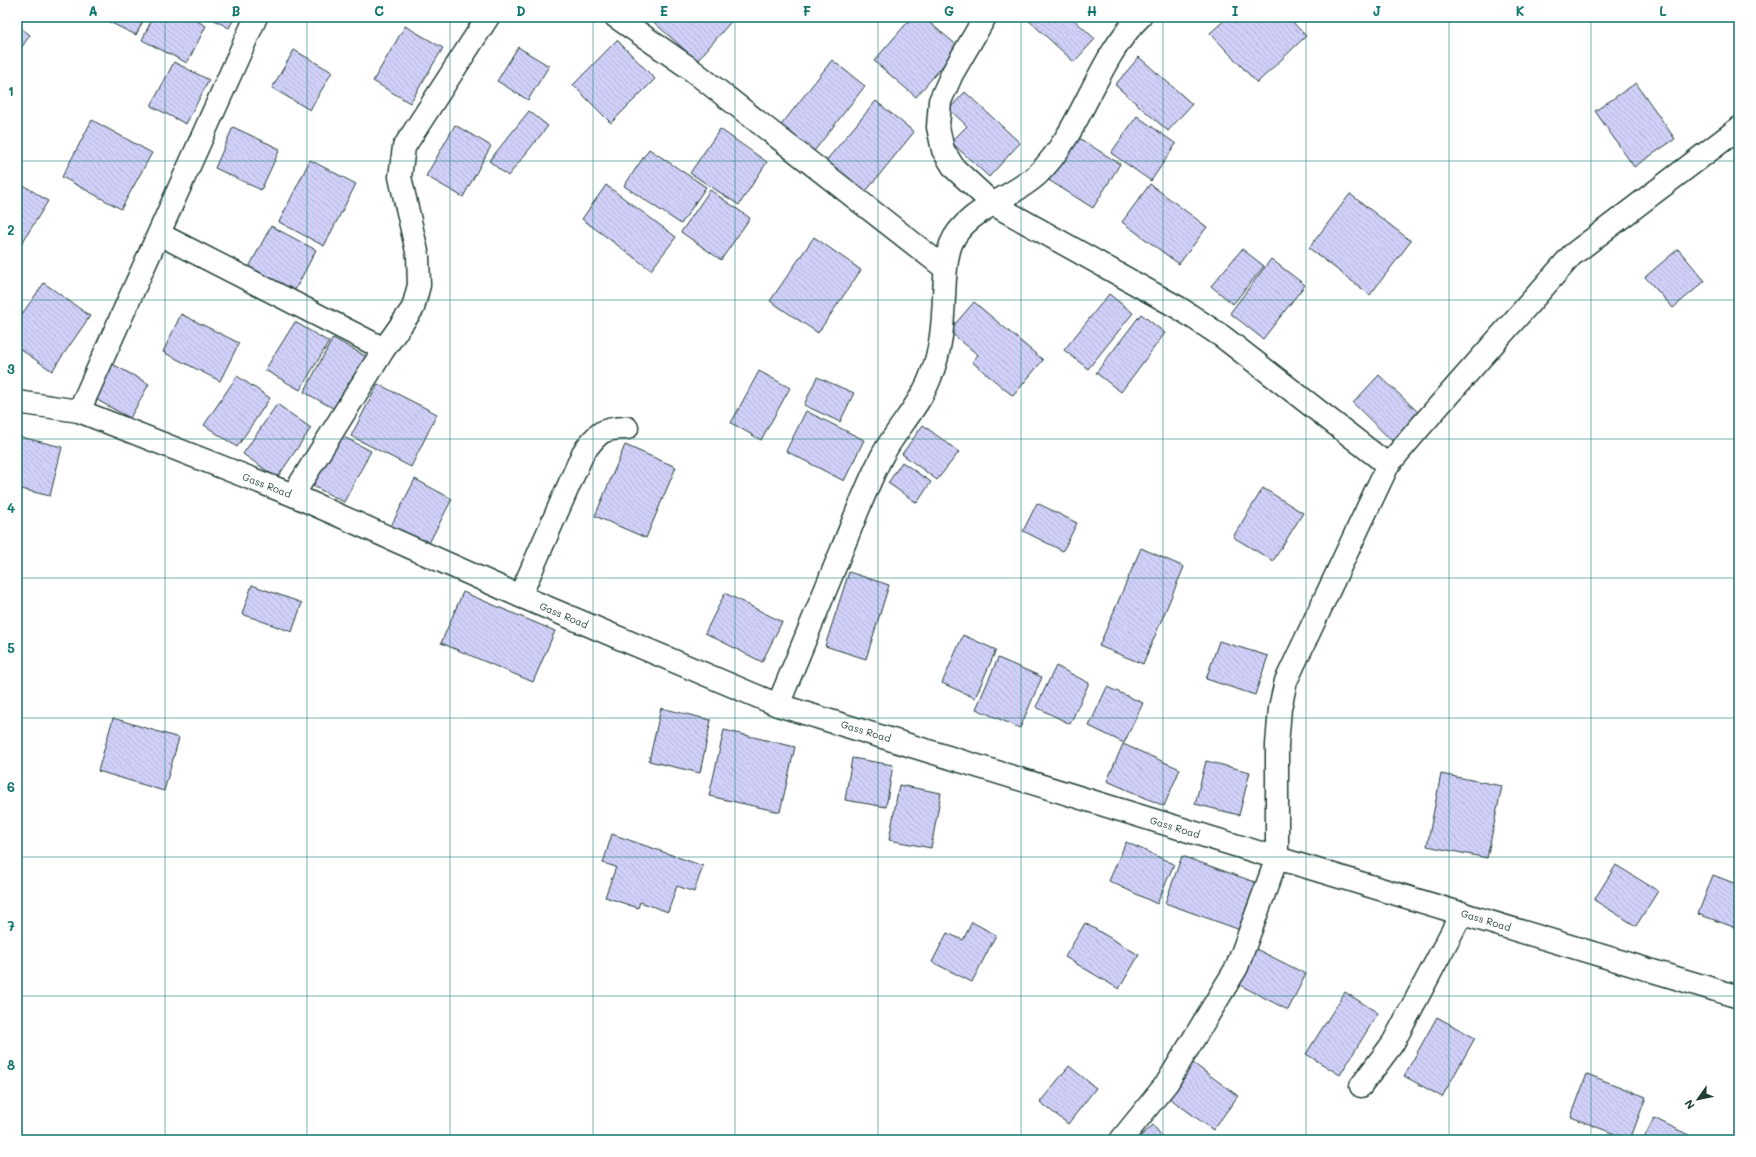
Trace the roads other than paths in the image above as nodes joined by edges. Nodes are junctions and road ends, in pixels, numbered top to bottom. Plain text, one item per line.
1 (256, 17) edge
2 (488, 17) edge
3 (616, 17) edge
4 (985, 17) edge
5 (1140, 17) edge
6 (1739, 128) edge
7 (993, 204) junction
8 (159, 234) junction
9 (946, 269) junction
10 (384, 349) junction
11 (17, 402) edge
12 (79, 411) junction
13 (627, 428) dead end
14 (1388, 465) junction
15 (293, 495) junction
16 (520, 596) junction
17 (778, 705) junction
18 (1277, 858) junction
19 (1462, 914) junction
20 (1739, 997) edge
21 (1361, 1086) dead end
22 (1121, 1140) edge

1 - 8 street
2 - 10 street
3 - 9 street
4 - 7 street
5 - 7 street
6 - 14 street
7 - 9 street
7 - 14 street
8 - 10 street
8 - 12 street
9 - 17 street
10 - 15 street
11 - 12 street, Gass Road
12 - 15 street, Gass Road
13 - 16 street
14 - 18 street
15 - 16 street, Gass Road
16 - 17 street, Gass Road
17 - 18 street, Gass Road
18 - 19 street, Gass Road
18 - 22 street
19 - 20 street, Gass Road
19 - 21 street

